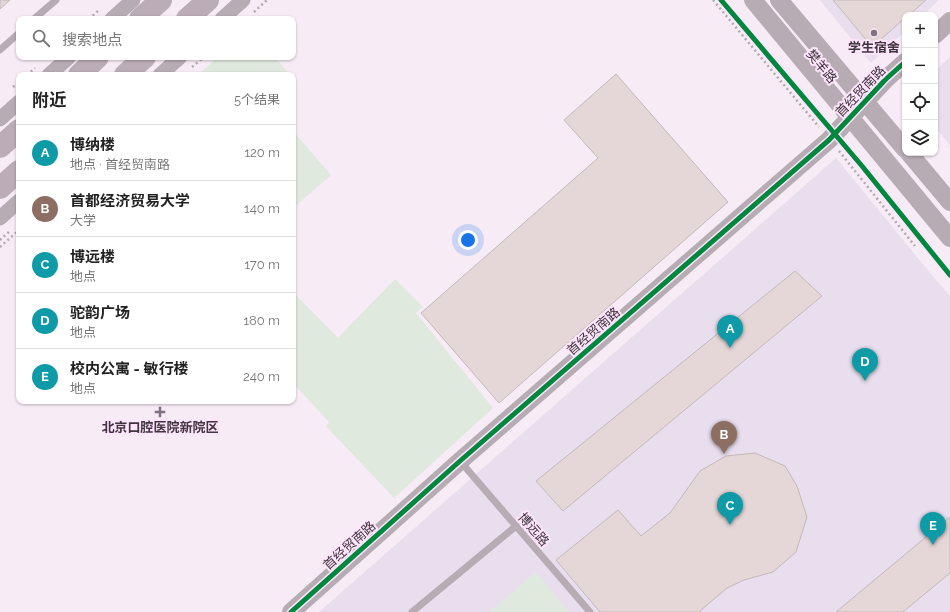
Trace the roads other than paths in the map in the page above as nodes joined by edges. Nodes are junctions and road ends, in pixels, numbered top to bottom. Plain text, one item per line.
1 (56, 0) edge
2 (133, 0) edge
3 (160, 0) edge
4 (208, 0) edge
5 (243, 0) edge
6 (753, 0) edge
7 (779, 0) edge
8 (37, 16) edge
9 (115, 16) edge
10 (143, 16) edge
11 (190, 16) edge
12 (225, 16) edge
13 (950, 21) edge
14 (938, 32) edge
15 (16, 36) edge
16 (0, 50) edge
17 (66, 60) edge
18 (95, 60) edge
19 (142, 60) edge
20 (177, 60) edge
21 (902, 65) edge
22 (52, 72) edge
23 (82, 72) edge
24 (128, 72) edge
25 (163, 72) edge
26 (865, 101) junction
27 (16, 105) edge
28 (850, 118) junction
29 (0, 119) edge
30 (16, 133) edge
31 (902, 145) edge
32 (0, 147) edge
33 (912, 156) edge
34 (16, 174) edge
35 (0, 188) edge
36 (950, 202) edge
37 (16, 204) edge
38 (0, 218) edge
39 (950, 238) edge
40 (460, 461) junction
41 (516, 526) junction
42 (291, 612) edge
43 (412, 612) edge
44 (590, 612) edge

1 - 8 lane
2 - 9 street
3 - 10 main road
4 - 11 main road
5 - 12 street
6 - 28 street, 樊羊路
7 - 26 street, 樊羊路
13 - 14 street
15 - 16 lane
17 - 22 street
18 - 23 main road
19 - 24 main road
20 - 25 street
21 - 26 street, 首经贸南路
26 - 28 street, 首经贸南路
26 - 31 street, 樊羊路
27 - 29 street
28 - 39 street, 樊羊路
28 - 40 street, 首经贸南路
30 - 32 main road
33 - 36 street
34 - 35 main road
37 - 38 street
40 - 41 lane, 博远路
40 - 42 street, 首经贸南路
41 - 43 lane
41 - 44 lane, 博远路

